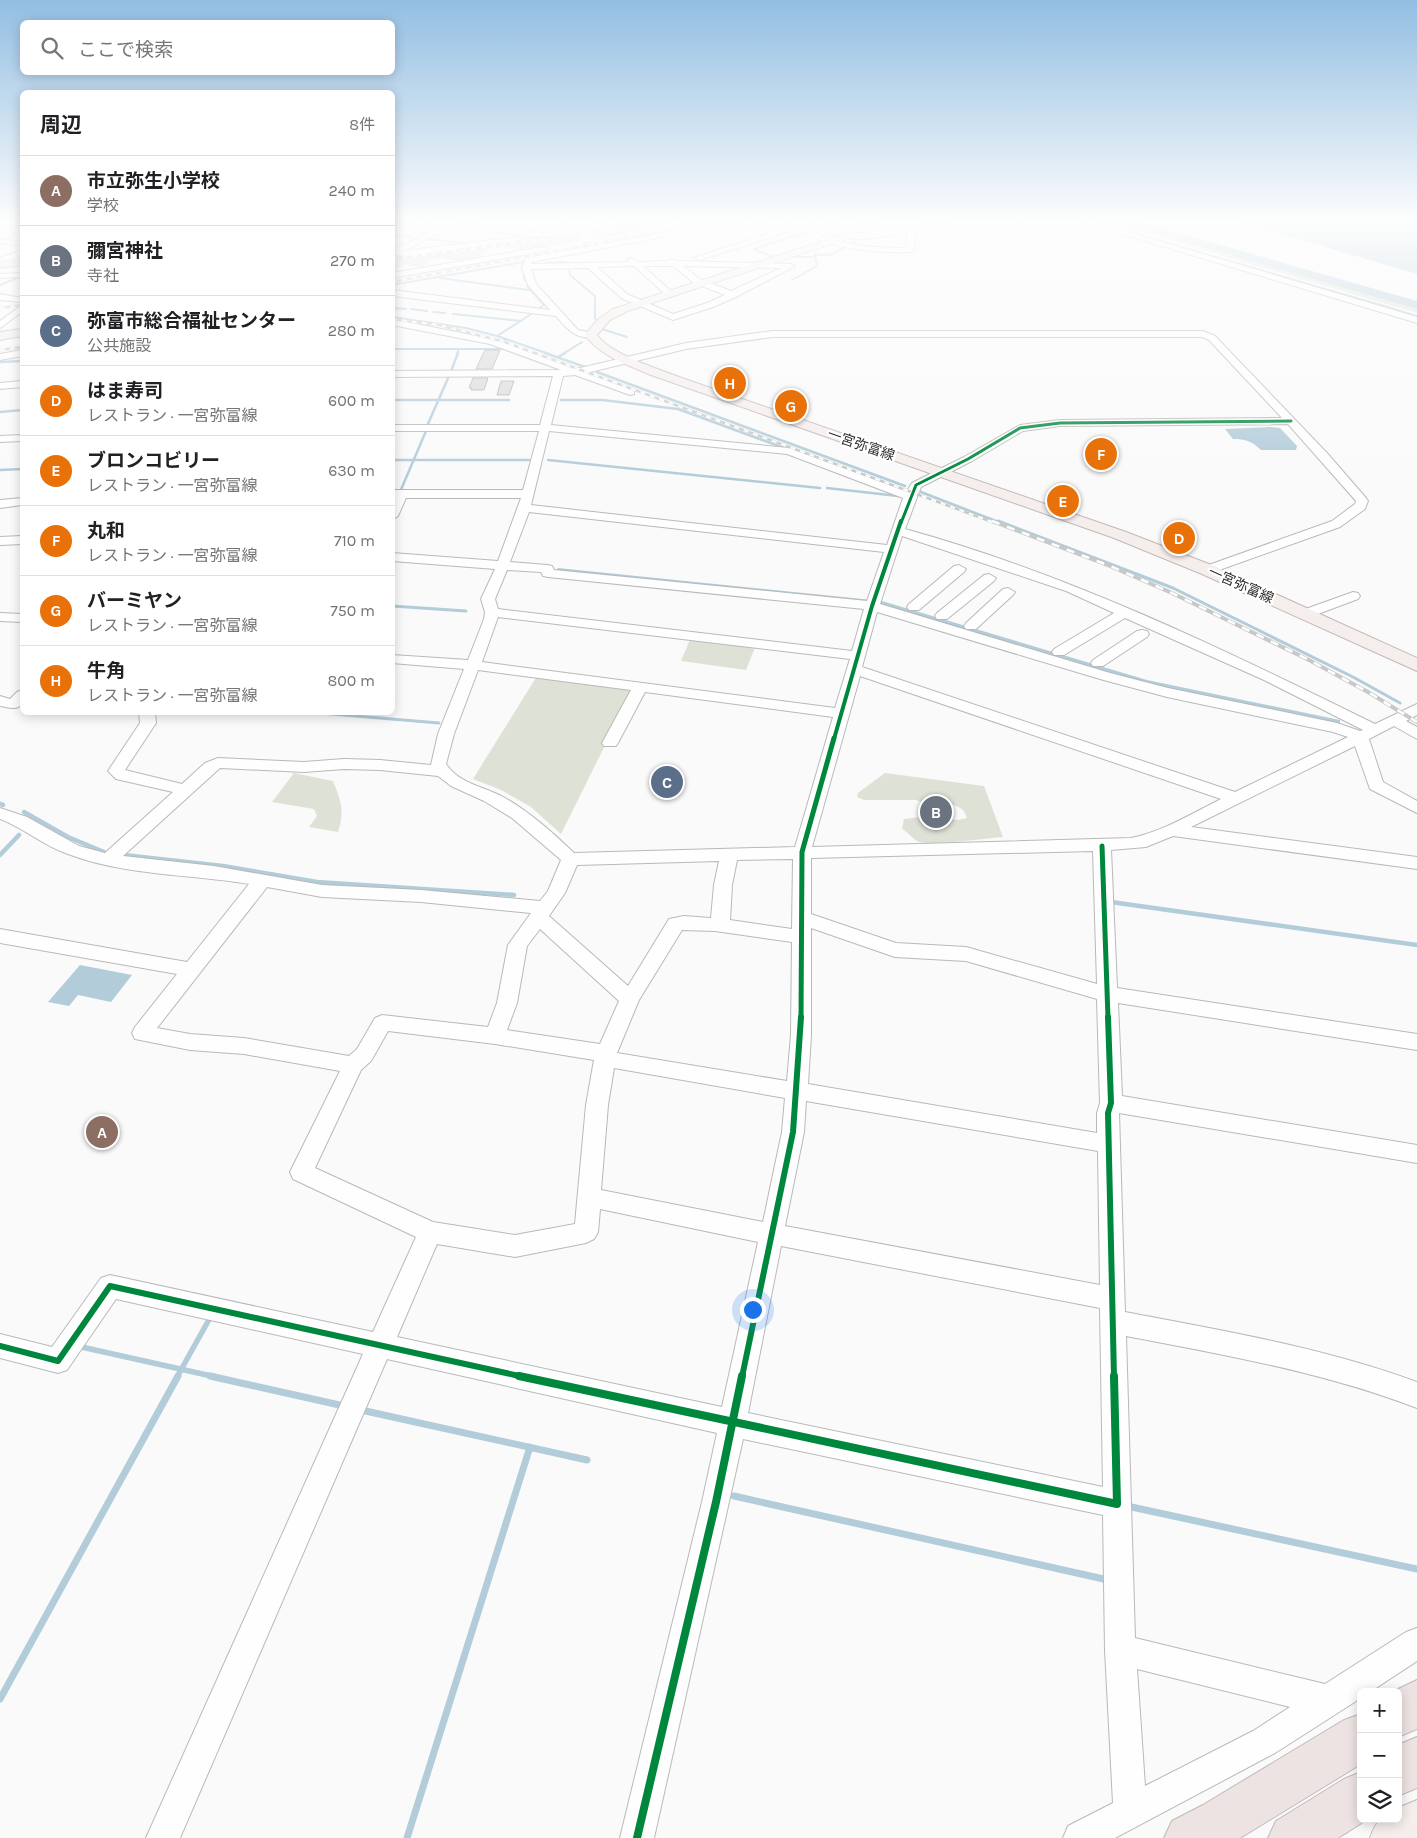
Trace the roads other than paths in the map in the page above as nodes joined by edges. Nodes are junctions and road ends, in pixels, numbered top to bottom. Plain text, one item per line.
1 (509, 308) edge
2 (553, 308) edge
3 (625, 308) edge
4 (652, 308) edge
5 (701, 308) edge
6 (1376, 308) edge
7 (20, 310) edge
8 (559, 314) junction
9 (673, 317) junction
10 (1417, 320) edge
11 (395, 322) edge
12 (686, 323) dead end
13 (0, 325) edge
14 (20, 333) edge
15 (591, 335) junction
16 (0, 336) edge
17 (20, 353) edge
18 (0, 357) edge
19 (629, 360) junction
20 (578, 373) junction
21 (395, 374) edge
22 (559, 374) junction
23 (20, 384) edge
24 (0, 386) edge
25 (630, 392) dead end
26 (1292, 421) junction
27 (395, 428) edge
28 (545, 428) junction
29 (20, 438) edge
30 (0, 440) edge
31 (940, 472) junction
32 (397, 494) edge
33 (527, 494) junction
34 (910, 496) junction
35 (20, 502) edge
36 (0, 504) edge
37 (524, 508) junction
38 (897, 531) junction
39 (20, 540) edge
40 (0, 541) edge
41 (891, 549) junction
42 (395, 556) edge
43 (503, 565) junction
44 (959, 569) dead end
45 (1208, 570) junction
46 (989, 578) dead end
47 (1008, 592) dead end
48 (1353, 596) dead end
49 (873, 602) junction
50 (914, 608) junction
51 (492, 612) junction
52 (1125, 612) junction
53 (1305, 614) junction
54 (942, 616) junction
55 (0, 617) edge
56 (20, 618) edge
57 (971, 626) junction
58 (1142, 634) dead end
59 (1059, 652) junction
60 (395, 659) edge
61 (856, 663) junction
62 (1098, 663) junction
63 (474, 665) junction
64 (1417, 665) edge
65 (640, 687) junction
66 (20, 698) edge
67 (1228, 699) junction
68 (0, 701) edge
69 (1417, 709) edge
70 (841, 713) junction
71 (147, 715) edge
72 (1394, 720) junction
73 (1367, 733) junction
74 (1417, 734) edge
75 (610, 743) dead end
76 (442, 771) junction
77 (187, 790) junction
78 (1236, 798) junction
79 (1417, 808) edge
80 (0, 813) edge
81 (1171, 830) junction
82 (1102, 846) junction
83 (802, 852) junction
84 (729, 854) junction
85 (570, 859) junction
86 (108, 860) junction
87 (1417, 862) edge
88 (262, 881) junction
89 (542, 912) junction
90 (720, 926) junction
91 (802, 928) junction
92 (0, 936) edge
93 (193, 970) junction
94 (1107, 994) junction
95 (630, 999) junction
96 (495, 1036) junction
97 (1417, 1042) edge
98 (605, 1056) junction
99 (353, 1065) junction
100 (796, 1092) junction
101 (1111, 1104) junction
102 (1108, 1144) junction
103 (1417, 1154) edge
104 (589, 1196) junction
105 (430, 1232) junction
106 (773, 1234) junction
107 (1112, 1311) junction
108 (0, 1346) edge
109 (379, 1346) junction
110 (1417, 1395) edge
111 (733, 1423) junction
112 (1117, 1504) junction
113 (1417, 1643) edge
114 (1120, 1650) junction
115 (1330, 1701) junction
116 (1417, 1703) edge
117 (1402, 1712) edge
118 (1357, 1739) edge
119 (1417, 1761) edge
120 (1402, 1770) edge
121 (1357, 1798) edge
122 (1130, 1813) junction
123 (1417, 1821) edge
124 (163, 1838) edge
125 (638, 1838) edge
126 (1080, 1838) edge
127 (1189, 1838) edge
128 (1293, 1838) edge
129 (1391, 1838) edge

1 - 8 street
2 - 8 street
3 - 15 main road
4 - 9 street
5 - 9 street
6 - 10 street
7 - 13 street
8 - 15 street
9 - 12 street
11 - 20 street
14 - 16 main road
15 - 19 main road, 一宮弥富線
17 - 18 street
19 - 20 street
19 - 26 street
19 - 31 main road, 一宮弥富線
20 - 22 street
20 - 25 street
21 - 22 street
22 - 28 street
23 - 24 street
26 - 31 street
26 - 45 street
27 - 28 street
28 - 33 street
28 - 34 street
29 - 30 street
31 - 34 street
31 - 45 main road, 一宮弥富線
32 - 33 street
33 - 37 street
34 - 38 street
35 - 36 street
37 - 41 street
37 - 43 street
38 - 41 street
38 - 52 street
39 - 40 street
41 - 49 street
42 - 43 street
43 - 49 street
43 - 51 street
44 - 50 street
45 - 53 main road, 一宮弥富線
46 - 54 street
47 - 57 street
48 - 53 street
49 - 50 street
49 - 61 street
49 - 67 street
50 - 54 street
51 - 61 street
51 - 63 street
52 - 59 street
52 - 73 street
53 - 64 main road, 一宮弥富線
54 - 57 street
55 - 56 street
57 - 59 street
58 - 62 street
59 - 62 street
60 - 63 street
61 - 70 street
61 - 78 street
62 - 67 street
63 - 65 street
63 - 76 street
65 - 70 street
65 - 75 street
66 - 68 street
67 - 73 street
69 - 72 street
70 - 83 street
71 - 77 street
72 - 73 street
72 - 74 street
73 - 78 street
73 - 79 street
76 - 77 street
76 - 85 street
77 - 86 street
78 - 81 street
80 - 86 street
81 - 82 street
81 - 87 street
82 - 83 street
82 - 94 street
83 - 84 street
83 - 91 street
84 - 85 street
84 - 90 street
85 - 89 street
86 - 88 street
88 - 89 street
88 - 93 street
89 - 95 street
89 - 96 street
90 - 91 street
90 - 95 street
91 - 94 street
91 - 100 street
92 - 93 street
93 - 99 street
94 - 97 street
94 - 101 street
95 - 98 street
96 - 98 street
96 - 99 street
98 - 100 street
98 - 104 street
99 - 105 street
100 - 102 street
100 - 106 street
101 - 102 street
101 - 103 street
102 - 107 street
104 - 105 street
104 - 106 street
105 - 109 street
106 - 107 street
106 - 111 street
107 - 110 street
107 - 112 street
108 - 109 street
109 - 111 street
109 - 124 street
111 - 112 street
111 - 125 street
112 - 114 street
113 - 115 street
114 - 115 street
114 - 122 street
115 - 122 street
116 - 117 highway
118 - 127 highway
119 - 120 highway
121 - 128 highway
122 - 126 street
123 - 129 main road

